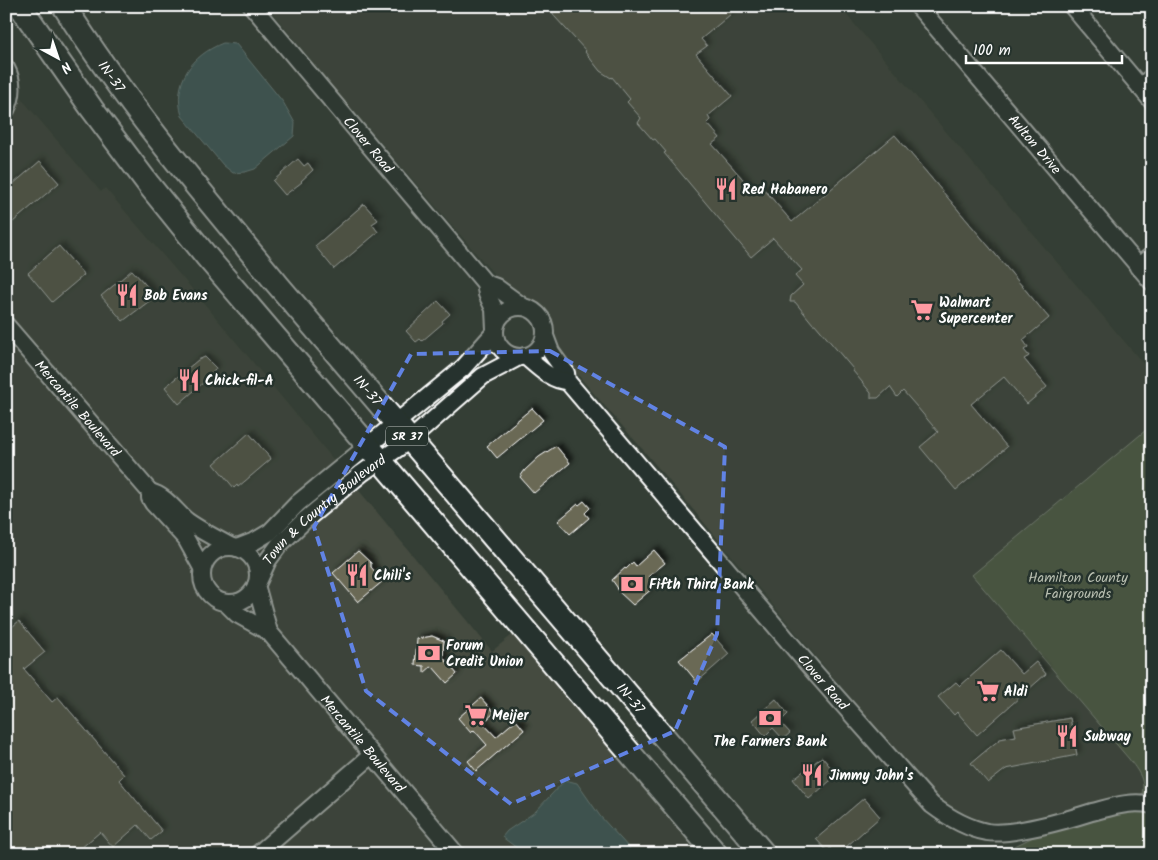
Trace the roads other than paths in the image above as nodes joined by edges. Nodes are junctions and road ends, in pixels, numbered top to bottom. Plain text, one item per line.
1 (20, 6) edge
2 (64, 6) edge
3 (252, 6) edge
4 (918, 6) edge
5 (1072, 6) edge
6 (6, 68) edge
7 (1146, 82) edge
8 (1152, 101) edge
9 (6, 110) edge
10 (1152, 255) edge
11 (1138, 267) junction
12 (1152, 282) edge
13 (485, 283) junction
14 (522, 306) junction
15 (6, 325) edge
16 (495, 331) junction
17 (545, 336) junction
18 (522, 356) junction
19 (567, 381) junction
20 (403, 431) junction
21 (374, 453) junction
22 (150, 492) junction
23 (235, 547) junction
24 (202, 568) junction
25 (257, 584) junction
26 (226, 603) junction
27 (268, 632) junction
28 (372, 755) junction
29 (1152, 805) edge
30 (258, 854) edge
31 (456, 854) edge
32 (716, 854) edge
33 (764, 854) edge

1 - 21 highway, SR 37
2 - 20 highway, IN-37 / SR 37
3 - 13 street, Clover Road
4 - 11 street, Aulton Drive
5 - 7 street
6 - 9 street
7 - 8 street
10 - 11 street
11 - 12 street, Aulton Drive
13 - 14 street, Clover Road
13 - 16 street, Clover Road
14 - 16 street
14 - 17 street
15 - 22 street, Mercantile Boulevard
16 - 18 street
16 - 20 street, Town & Country Boulevard
17 - 18 street
17 - 19 street, Clover Road
18 - 19 street, Clover Road
18 - 20 street, Town & Country Boulevard
19 - 29 street, Clover Road
20 - 21 street, Town & Country Boulevard
20 - 33 highway, IN-37 / SR 37
21 - 23 street, Town & Country Boulevard
21 - 25 street, Town & Country Boulevard
21 - 32 highway, SR 37
22 - 23 street, Mercantile Boulevard
22 - 24 street, Mercantile Boulevard
23 - 24 street
23 - 25 street
24 - 26 street
25 - 26 street
25 - 27 street, Mercantile Boulevard
26 - 27 street, Mercantile Boulevard
27 - 28 street, Mercantile Boulevard
28 - 30 street
28 - 31 street, Mercantile Boulevard

